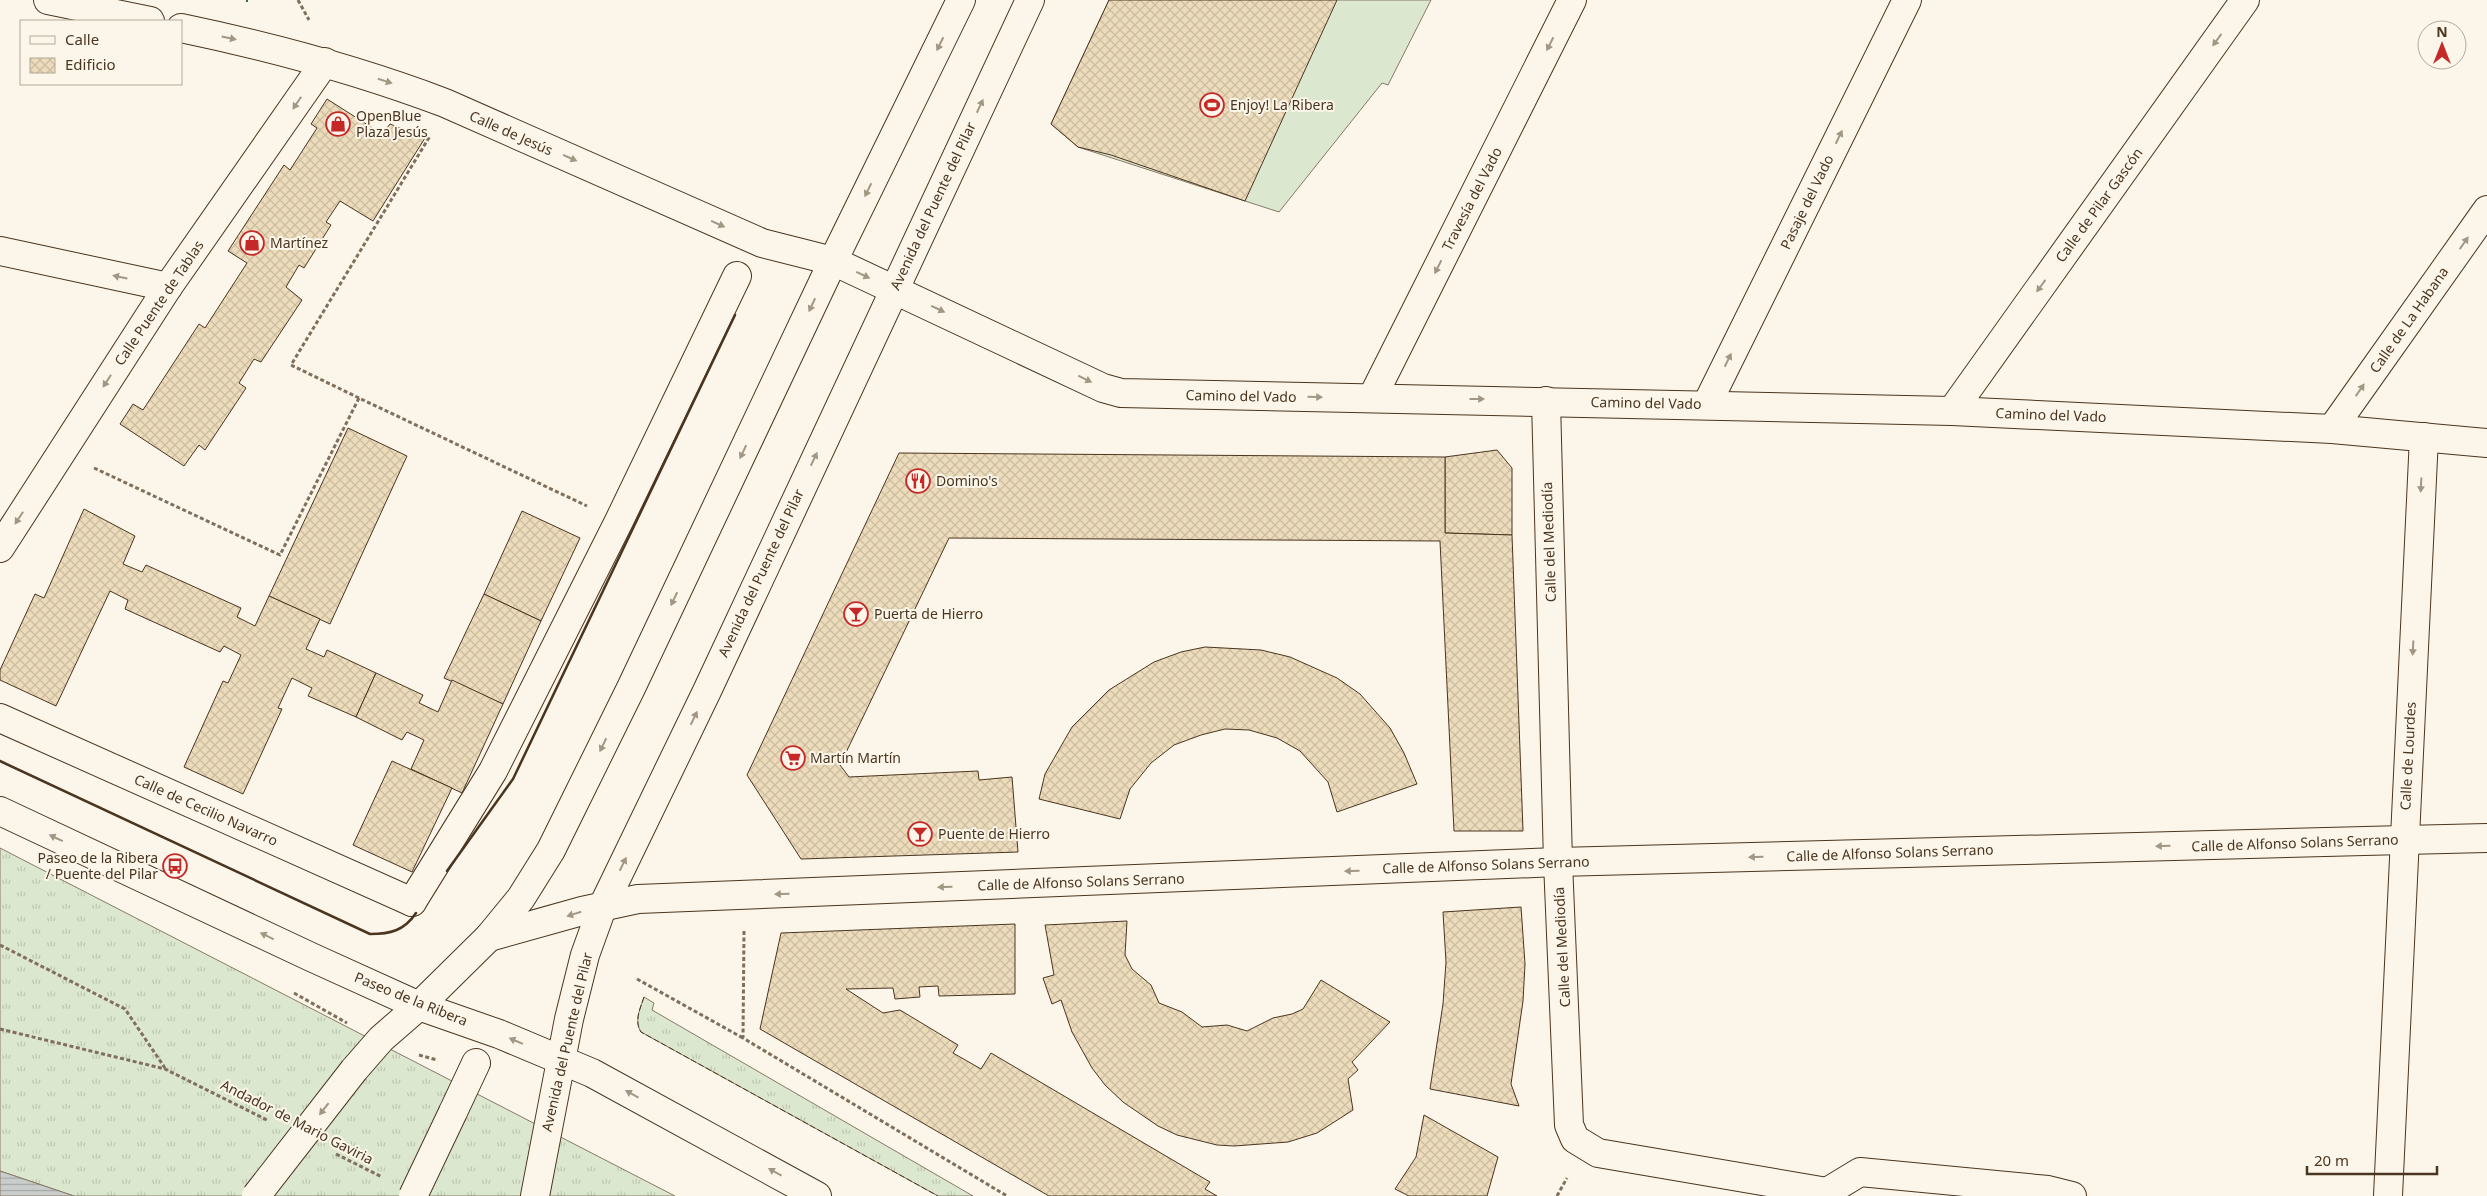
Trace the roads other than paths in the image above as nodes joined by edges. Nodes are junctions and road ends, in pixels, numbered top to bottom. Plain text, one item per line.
1 (48, 0) edge
2 (961, 0) edge
3 (1030, 0) edge
4 (1572, 0) edge
5 (1907, 0) edge
6 (2245, 0) edge
7 (145, 20) edge
8 (182, 28) edge
9 (325, 62) junction
10 (2487, 210) edge
11 (0, 252) edge
12 (833, 261) junction
13 (737, 276) dead end
14 (168, 287) junction
15 (894, 289) junction
16 (1372, 398) junction
17 (1546, 401) junction
18 (1707, 404) junction
19 (1952, 411) junction
20 (2332, 430) junction
21 (2424, 437) junction
22 (2487, 443) edge
23 (0, 546) edge
24 (0, 718) edge
25 (0, 812) edge
26 (2487, 838) edge
27 (2404, 840) junction
28 (1558, 862) junction
29 (602, 908) junction
30 (489, 936) junction
31 (419, 1006) junction
32 (561, 1060) junction
33 (476, 1063) dead end
34 (1828, 1194) edge
35 (256, 1196) edge
36 (412, 1196) edge
37 (535, 1196) edge
38 (817, 1196) edge
39 (2072, 1196) edge
40 (2388, 1196) edge

1 - 7 street
2 -> 12 street
15 -> 3 street, Avenida del Puente del Pilar
4 -> 16 street, Travesía del Vado
18 -> 5 street, Pasaje del Vado
6 -> 19 street, Calle de Pilar Gascón
8 -> 9 street, Calle de Jesús
9 -> 12 street, Calle de Jesús
9 -> 14 street, Calle Puente de Tablas
20 -> 10 street, Calle de La Habana
14 -> 11 street
12 -> 15 street, Camino del Vado
12 -> 30 street
13 - 24 street, Calle de Cecilio Navarro
14 -> 23 street, Calle Puente de Tablas
15 -> 16 street, Camino del Vado
29 -> 15 street, Avenida del Puente del Pilar
16 -> 17 street, Camino del Vado
17 - 18 street, Camino del Vado
17 - 28 street, Calle del Mediodía
18 - 19 street, Camino del Vado
19 - 20 street, Camino del Vado
20 - 21 street, Camino del Vado
21 - 22 street, Camino del Vado
21 -> 27 street, Calle de Lourdes
31 -> 25 street, Paseo de la Ribera
26 - 27 street, Calle de Alfonso Solans Serrano
27 -> 28 street, Calle de Alfonso Solans Serrano
27 - 40 street, Calle de Lourdes
28 -> 29 street, Calle de Alfonso Solans Serrano
28 - 34 street, Calle del Mediodía
29 -> 30 street, Calle de Alfonso Solans Serrano
29 - 32 street, Avenida del Puente del Pilar
30 - 31 street
32 -> 31 street, Paseo de la Ribera
31 -> 35 street, bridge
32 - 37 street, Avenida del Puente del Pilar
38 -> 32 street, Paseo de la Ribera
33 - 36 street, bridge
34 - 39 street

